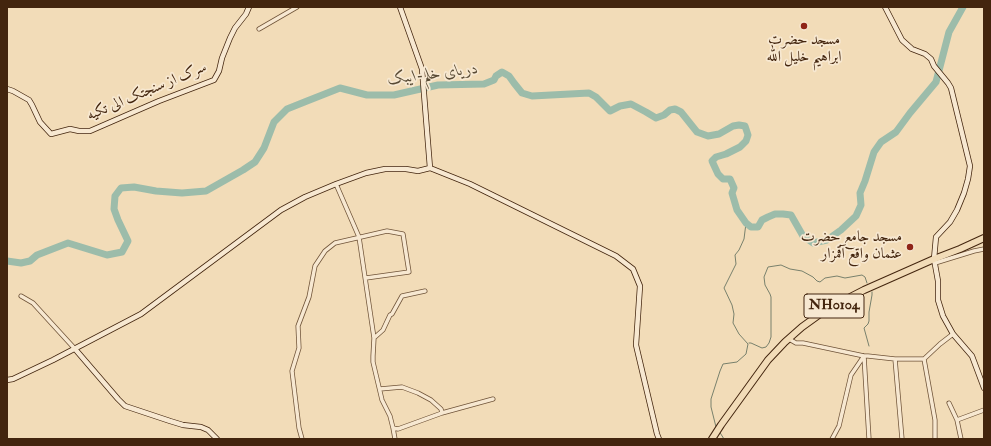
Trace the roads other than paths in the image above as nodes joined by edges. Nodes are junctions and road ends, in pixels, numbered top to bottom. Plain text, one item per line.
1 (248, 7) edge
2 (297, 7) edge
3 (400, 7) edge
4 (885, 7) edge
5 (259, 29) dead end
6 (7, 90) edge
7 (430, 168) junction
8 (336, 184) junction
9 (359, 237) junction
10 (984, 238) edge
11 (984, 249) edge
12 (935, 261) junction
13 (366, 278) junction
14 (425, 291) dead end
15 (21, 296) dead end
16 (953, 334) junction
17 (374, 338) junction
18 (789, 339) junction
19 (75, 349) junction
20 (864, 356) junction
21 (895, 359) junction
22 (924, 359) junction
23 (7, 380) edge
24 (984, 388) edge
25 (380, 389) junction
26 (493, 399) dead end
27 (949, 403) dead end
28 (984, 410) edge
29 (442, 412) junction
30 (957, 420) junction
31 (393, 428) junction
32 (714, 436) edge
33 (217, 439) edge
34 (302, 439) edge
35 (395, 439) edge
36 (660, 439) edge
37 (832, 439) edge
38 (869, 439) edge
39 (902, 439) edge
40 (935, 439) edge
41 (961, 439) edge

1 - 6 main road, سرک از سنجتک الی تکیه
2 - 5 street
3 - 7 main road
4 - 12 main road
7 - 8 main road
7 - 36 main road
8 - 9 street
8 - 19 main road
9 - 13 street
9 - 13 street
9 - 34 street
10 - 12 highway, NH0104
11 - 12 street
12 - 16 main road
12 - 18 highway, NH0104
13 - 17 street
14 - 17 street
15 - 19 street
16 - 22 street
16 - 24 main road
17 - 25 street
18 - 20 street
18 - 32 highway, NH0104
19 - 23 main road
19 - 33 main road
20 - 21 street
20 - 37 street
20 - 38 street
21 - 22 street
21 - 39 street
22 - 40 street
25 - 29 street
25 - 31 street
26 - 29 street
27 - 30 street
28 - 30 street
29 - 31 street
30 - 41 street
31 - 35 street

